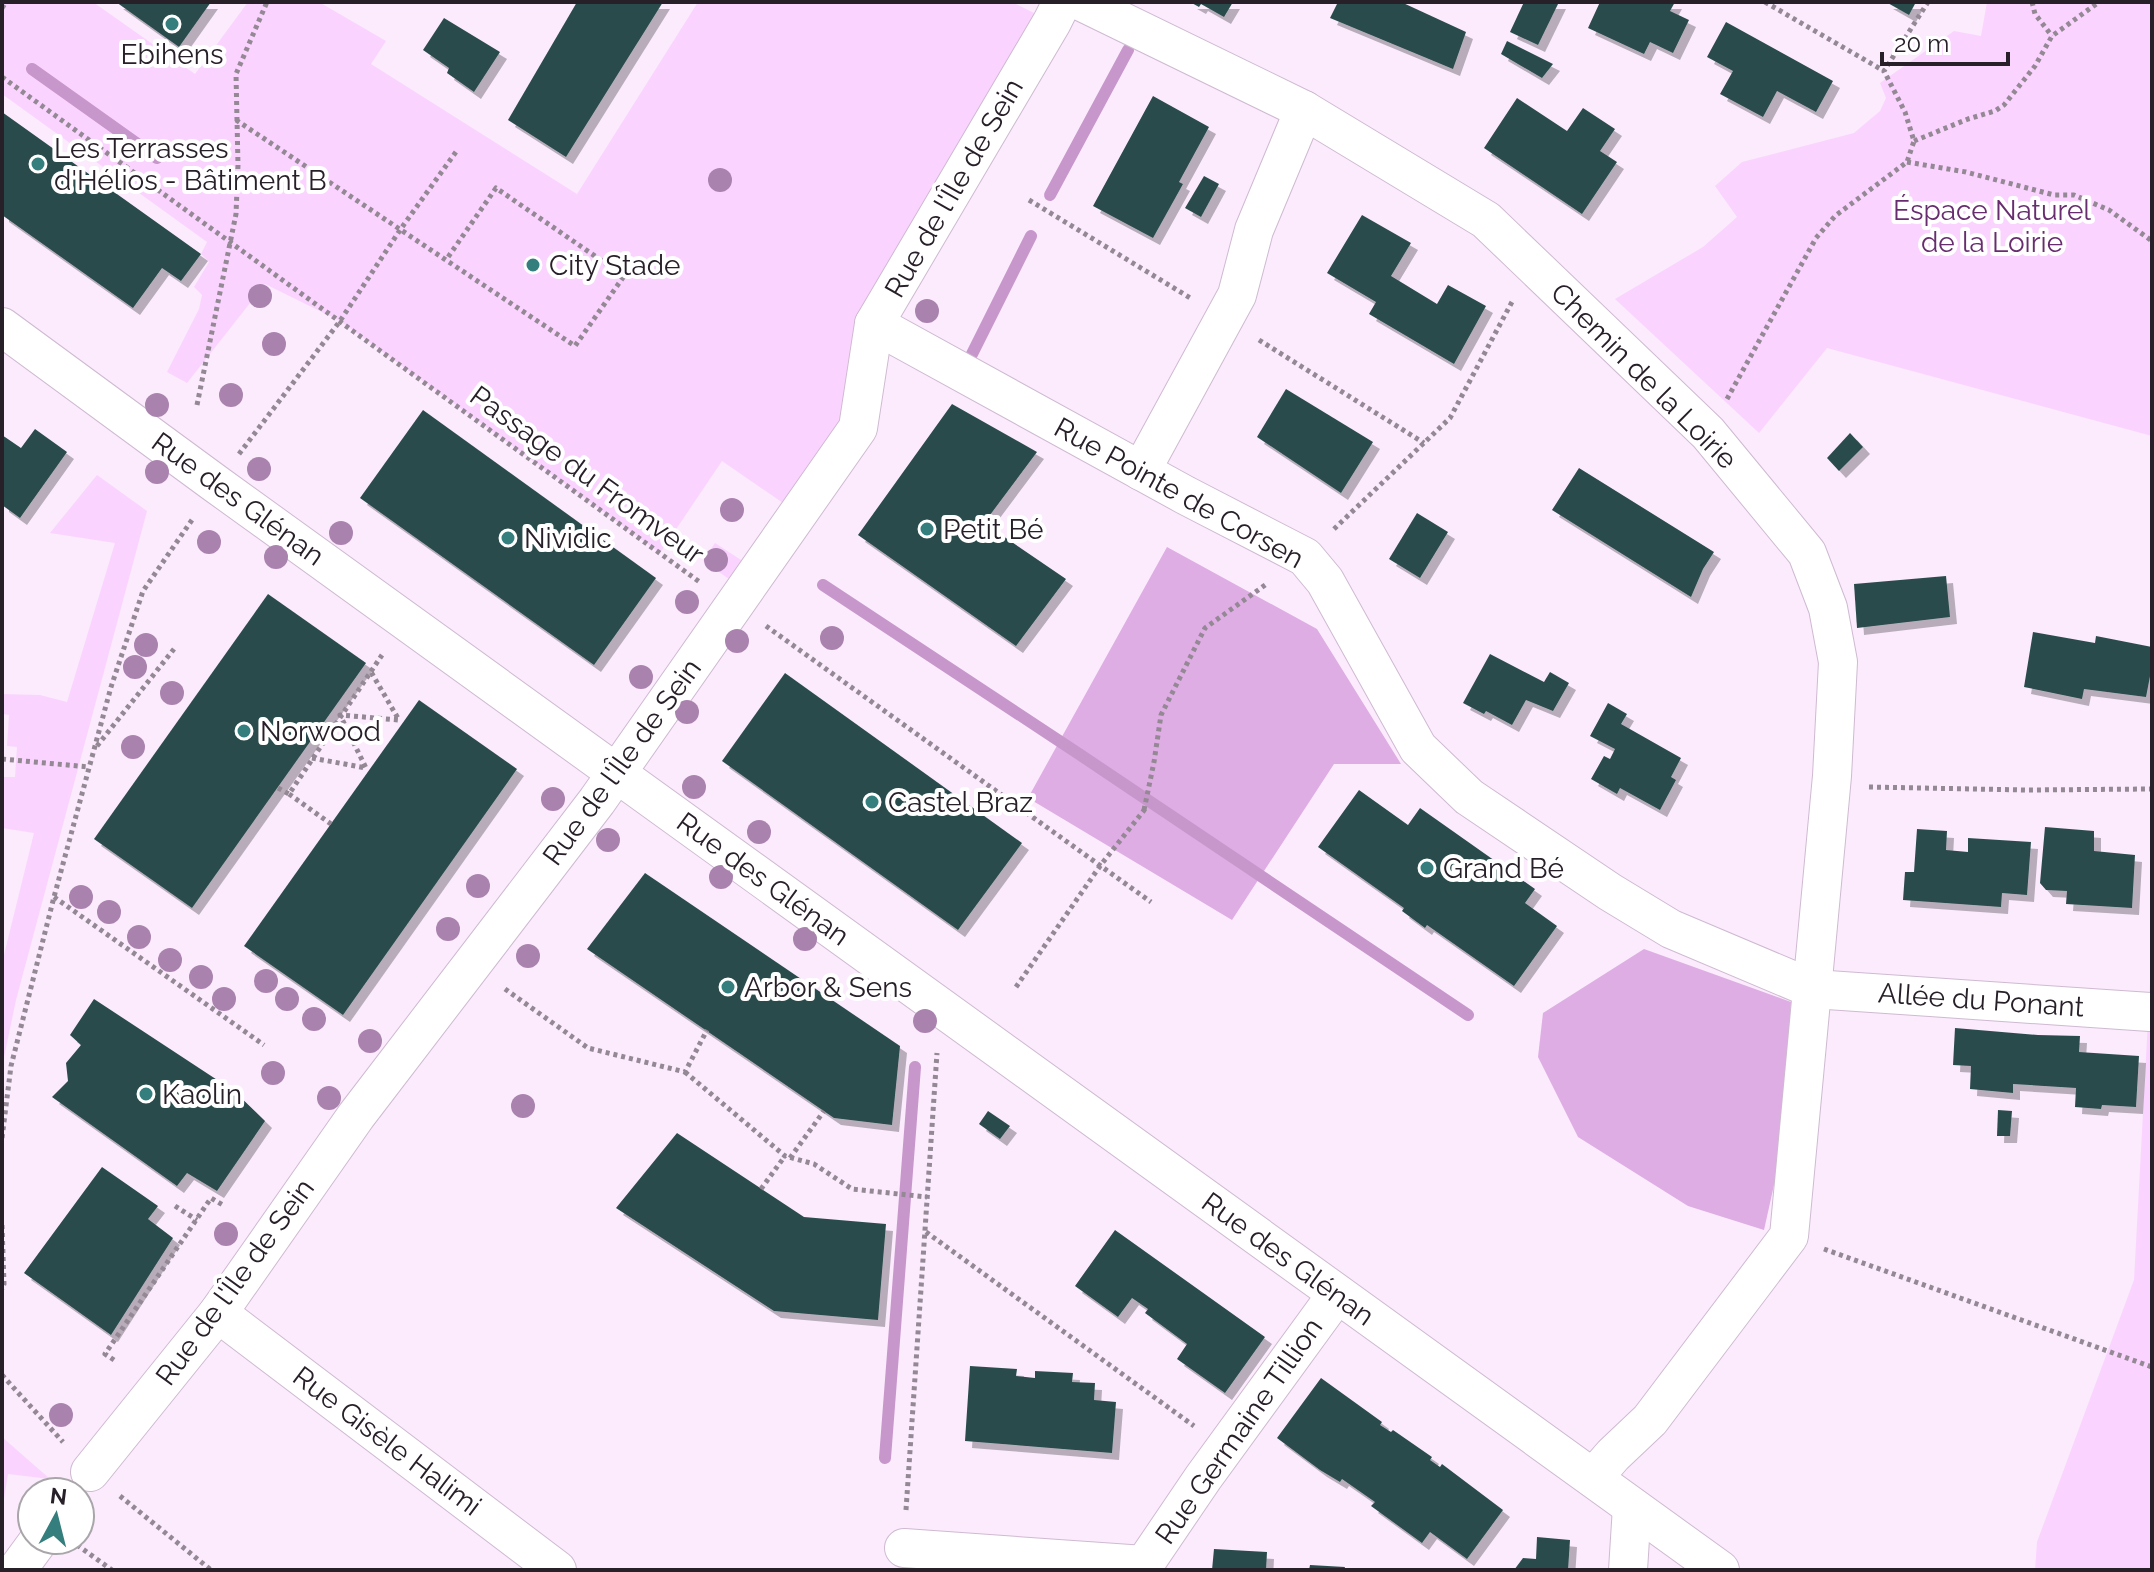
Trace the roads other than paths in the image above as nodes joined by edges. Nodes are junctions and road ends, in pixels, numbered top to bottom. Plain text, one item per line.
1 (1062, 2) edge
2 (1082, 2) edge
3 (1304, 110) junction
4 (874, 324) junction
5 (2, 327) edge
6 (1141, 471) junction
7 (616, 772) junction
8 (1813, 989) junction
9 (2150, 1012) edge
10 (1337, 1294) junction
11 (218, 1313) junction
12 (90, 1472) dead end
13 (1593, 1478) junction
14 (1632, 1507) junction
15 (904, 1548) road end
16 (1144, 1568) edge
17 (557, 1570) edge
18 (1628, 1570) edge
19 (1720, 1570) edge

1 - 4 street, Rue de l'Île de Sein
2 - 3 street, Chemin de la Loirie
3 - 6 street
3 - 8 street, Chemin de la Loirie
4 - 6 street, Rue Pointe de Corsen
4 - 7 street, Rue de l'Île de Sein
5 - 7 street, Rue des Glénan
6 - 8 street, Rue Pointe de Corsen
7 - 10 street, Rue des Glénan
7 - 11 street, Rue de l'Île de Sein
8 - 9 street, Allée du Ponant
8 - 13 street, Chemin de la Loirie
10 - 13 street, Rue des Glénan
10 - 16 street, Rue Germaine Tillion
11 - 12 street, Rue de l'Île de Sein
11 - 17 street, Rue Gisèle Halimi
13 - 14 street, Rue des Glénan
14 - 18 street
14 - 19 street, Rue des Glénan
15 - 16 street

